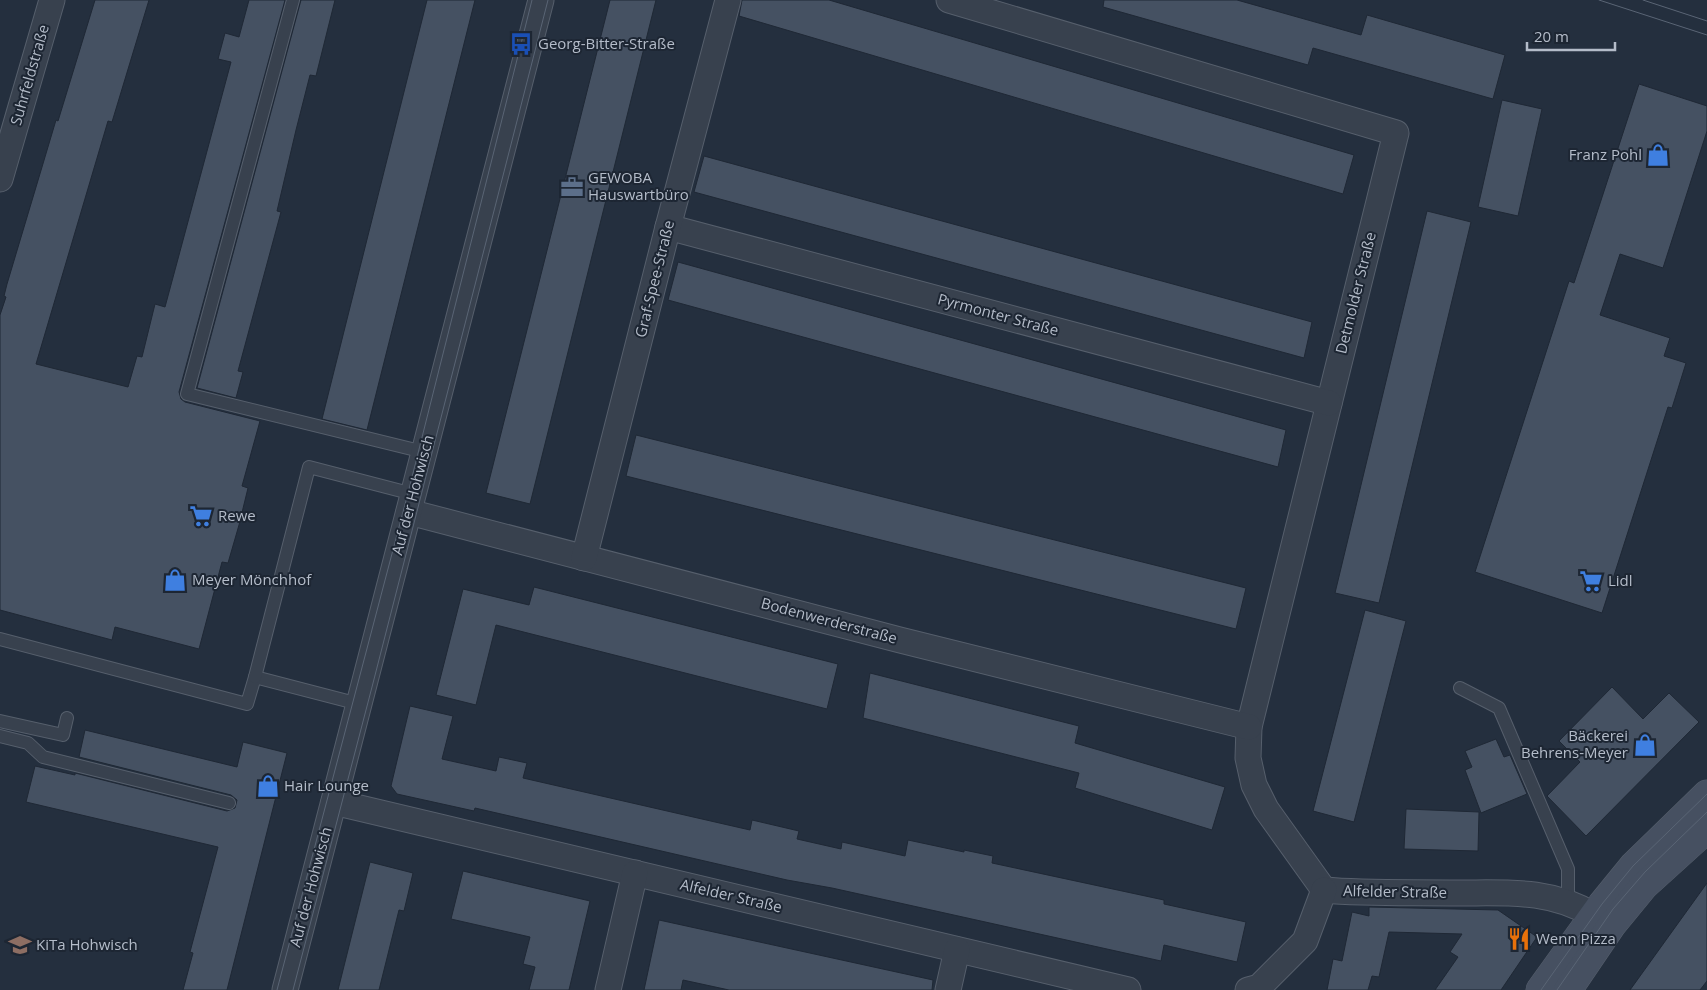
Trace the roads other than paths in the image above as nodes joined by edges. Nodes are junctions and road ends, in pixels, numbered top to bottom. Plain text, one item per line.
1 (52, 0) edge
2 (292, 0) edge
3 (541, 0) edge
4 (728, 0) edge
5 (949, 0) edge
6 (0, 179) edge
7 (668, 227) junction
8 (1329, 403) junction
9 (424, 452) junction
10 (411, 503) junction
11 (584, 558) junction
12 (0, 639) edge
13 (255, 676) junction
14 (1460, 688) dead end
15 (360, 704) junction
16 (67, 718) dead end
17 (0, 721) edge
18 (1249, 727) junction
19 (0, 736) edge
20 (1707, 794) edge
21 (334, 802) junction
22 (230, 803) dead end
23 (1707, 829) edge
24 (635, 874) junction
25 (1324, 890) junction
26 (1568, 902) junction
27 (1593, 915) junction
28 (957, 950) junction
29 (284, 990) edge
30 (608, 990) edge
31 (948, 990) edge
32 (1128, 990) edge
33 (1248, 990) edge
34 (1540, 990) edge
35 (1568, 990) edge

1 - 6 street, Suhrfeldstraße
2 - 9 lane
3 - 9 street, Auf der Hohwisch
4 - 7 street, Graf-Spee-Straße
5 - 8 street, Detmolder Straße
7 - 8 street, Pyrmonter Straße
7 - 11 street, Graf-Spee-Straße
8 - 18 street, Detmolder Straße
9 - 10 street, Auf der Hohwisch
10 - 11 street, Bodenwerderstraße
10 - 13 lane
10 - 15 street, Auf der Hohwisch
11 - 18 street, Bodenwerderstraße
12 - 13 lane
13 - 15 lane
14 - 26 lane
15 - 21 street, Auf der Hohwisch
16 - 17 lane
18 - 25 street, Detmolder Straße
19 - 22 lane
20 - 27 street
21 - 24 street, Alfelder Straße
21 - 29 street, Auf der Hohwisch
23 - 35 street
24 - 28 street, Alfelder Straße
24 - 30 street
25 - 26 street, Alfelder Straße
25 - 33 street, Alfelder Straße
26 - 27 street, Alfelder Straße
27 - 34 street
28 - 31 street
28 - 32 street, Alfelder Straße

